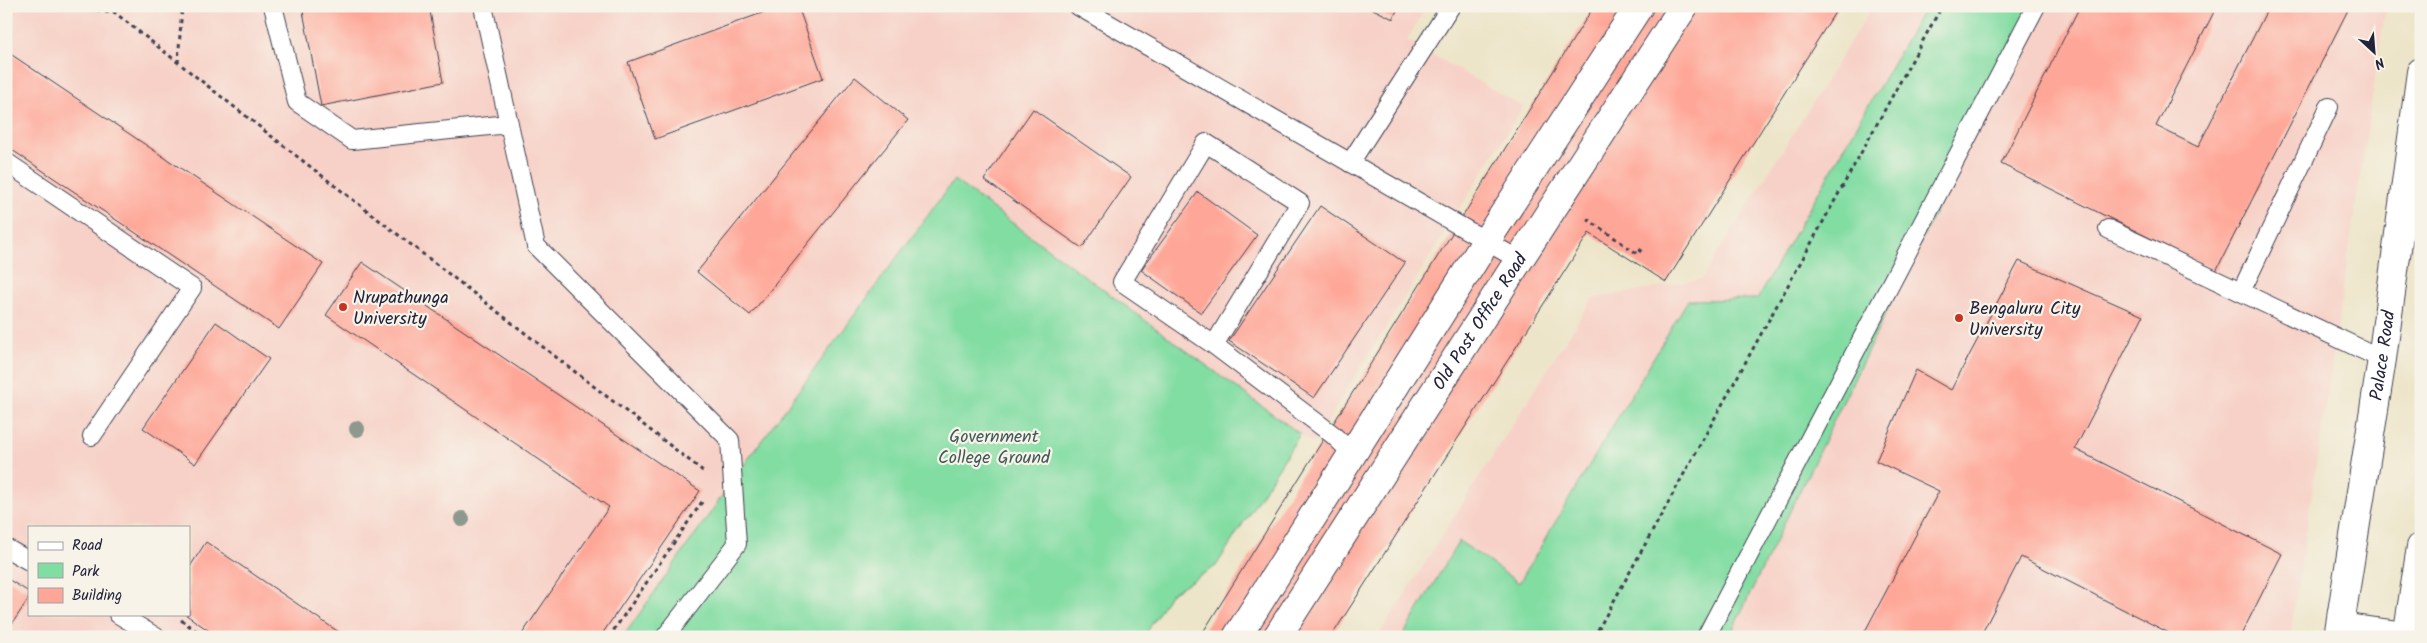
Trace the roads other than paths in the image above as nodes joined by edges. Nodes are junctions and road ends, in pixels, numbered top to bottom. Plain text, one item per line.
1 (273, 6) edge
2 (483, 6) edge
3 (1078, 6) edge
4 (1451, 6) edge
5 (1639, 6) edge
6 (1684, 6) edge
7 (2036, 6) edge
8 (2421, 72) edge
9 (2329, 107) dead end
10 (509, 124) junction
11 (6, 162) edge
12 (1350, 163) junction
13 (2108, 230) dead end
14 (1485, 242) junction
15 (1519, 260) junction
16 (2241, 292) junction
17 (1214, 345) junction
18 (2382, 359) junction
19 (92, 436) dead end
20 (1353, 454) junction
21 (2421, 547) edge
22 (6, 548) edge
23 (28, 560) edge
24 (121, 616) edge
25 (2339, 632) edge
26 (2409, 636) edge
27 (156, 637) edge
28 (665, 637) edge
29 (1237, 637) edge
30 (1277, 637) edge
31 (1706, 637) edge

1 - 10 lane
2 - 10 lane
3 - 12 lane
4 - 12 lane
5 - 14 street, Old Post Office Road
6 - 15 street, Old Post Office Road
7 - 31 lane
8 - 18 street, Palace Road
9 - 16 lane
10 - 28 lane
11 - 19 lane
12 - 14 lane
13 - 16 lane
14 - 15 lane
14 - 20 street, Old Post Office Road
15 - 30 street, Old Post Office Road
16 - 18 lane
17 - 17 lane
17 - 20 lane
18 - 25 street, Palace Road
20 - 29 street, Old Post Office Road
21 - 26 street
22 - 23 lane
24 - 27 lane
25 - 26 street

